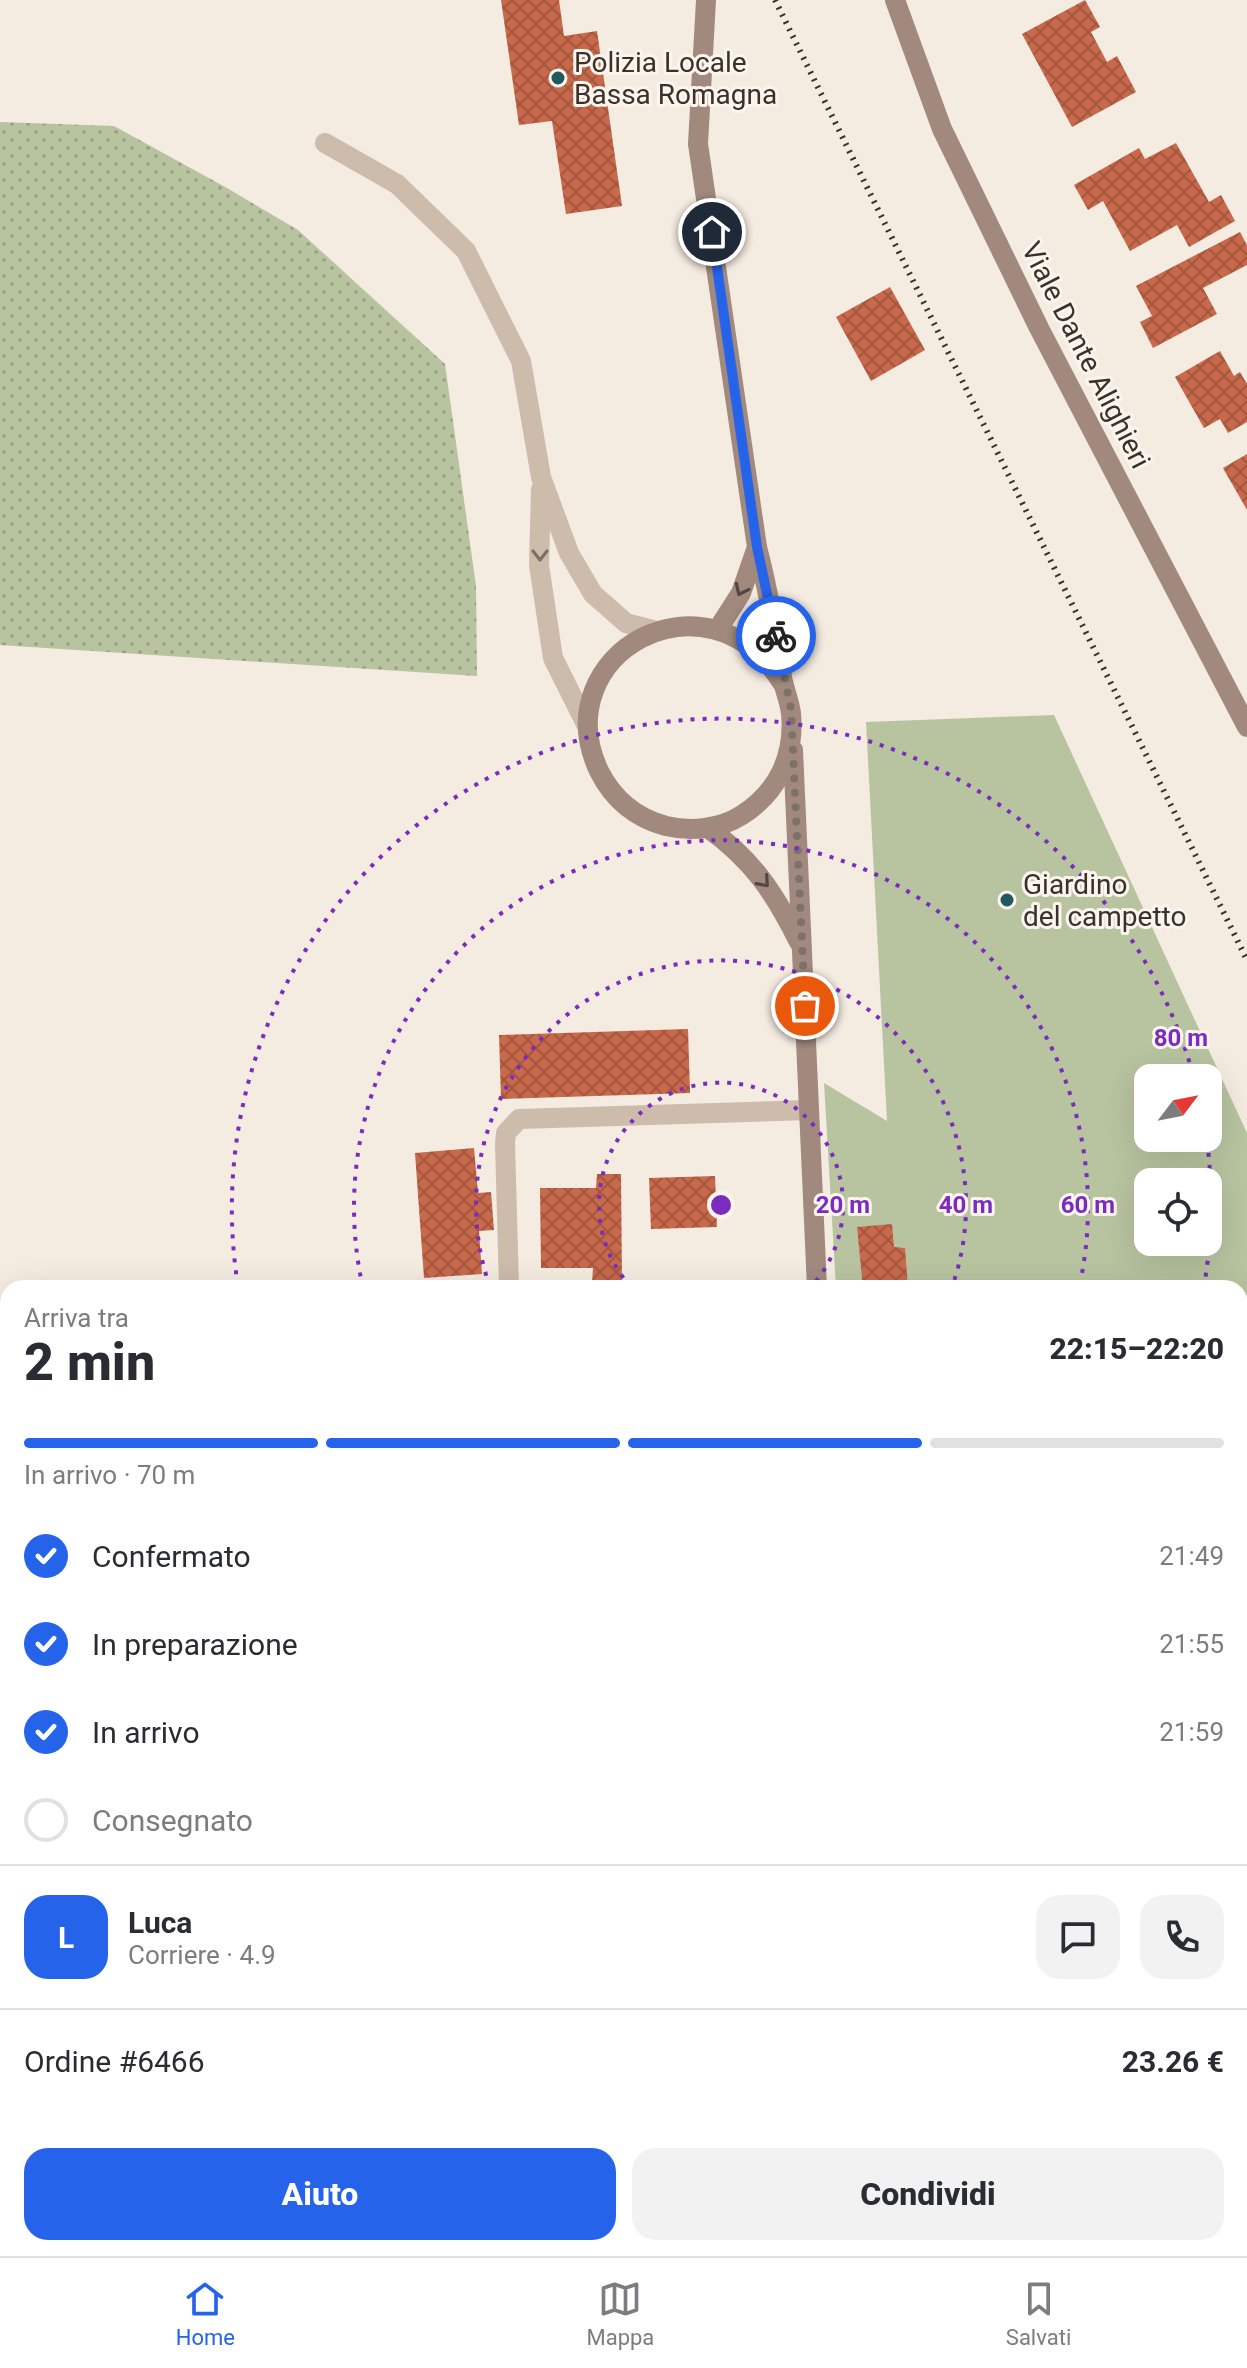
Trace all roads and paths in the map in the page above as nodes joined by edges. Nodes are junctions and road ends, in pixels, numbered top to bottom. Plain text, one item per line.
1 (706, 0) edge
2 (895, 0) edge
3 (325, 143) dead end
4 (541, 477) junction
5 (757, 547) junction
6 (718, 629) junction
7 (656, 631) junction
8 (783, 684) junction
9 (1247, 727) edge
10 (588, 728) junction
11 (792, 734) junction
12 (708, 828) junction
13 (804, 953) junction
14 (809, 1110) junction
15 (509, 1280) edge
16 (817, 1280) edge

1 - 5 street
2 - 9 street, Viale Dante Alighieri
3 - 4 street
4 - 7 street
4 -> 10 street
5 -> 6 street
5 - 8 street
6 - 7 street
6 - 8 street
7 - 10 street
8 - 11 street
10 - 12 street
11 - 12 street
11 - 13 street
12 -> 13 street
13 - 14 street
14 - 15 street
14 - 16 street

